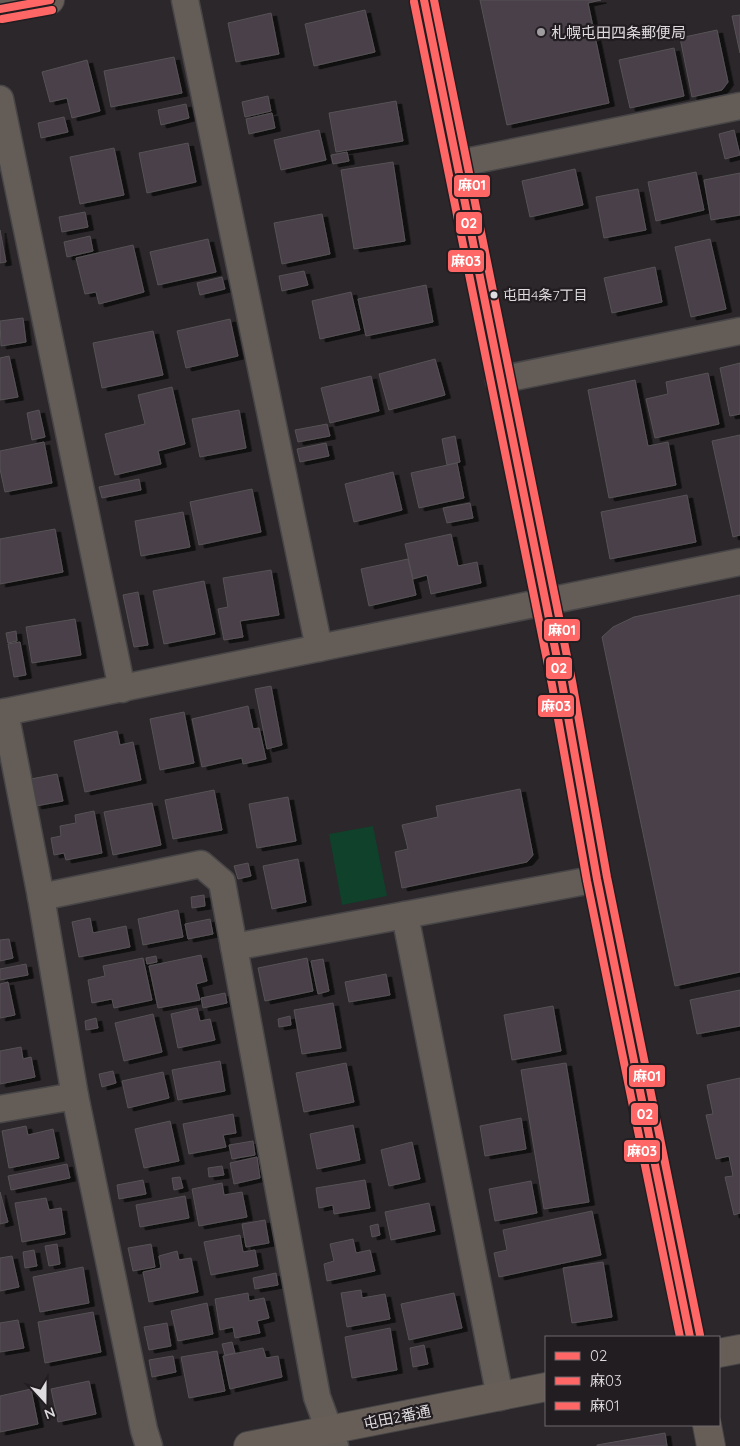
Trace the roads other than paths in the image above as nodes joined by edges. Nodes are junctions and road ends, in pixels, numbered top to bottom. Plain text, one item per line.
1 (50, 0) edge
2 (185, 0) edge
3 (424, 0) edge
4 (0, 9) edge
5 (0, 100) edge
6 (740, 106) edge
7 (456, 164) junction
8 (740, 331) edge
9 (499, 380) junction
10 (740, 562) edge
11 (545, 602) junction
12 (319, 648) junction
13 (122, 689) junction
14 (2, 712) edge
15 (597, 879) junction
16 (41, 897) junction
17 (405, 915) junction
18 (234, 947) junction
19 (75, 1096) junction
20 (0, 1110) edge
21 (690, 1336) edge
22 (740, 1349) edge
23 (720, 1353) edge
24 (545, 1387) edge
25 (500, 1396) junction
26 (707, 1426) edge
27 (332, 1438) edge
28 (149, 1446) edge
29 (248, 1446) edge
30 (711, 1446) edge

1 - 4 street
2 - 12 street
3 - 7 street
5 - 13 street
6 - 7 street
7 - 9 street
8 - 9 street
9 - 11 street
10 - 11 street
11 - 12 street
11 - 15 street
12 - 13 street
13 - 14 street
14 - 16 street
15 - 17 street
15 - 21 street
16 - 18 street
16 - 19 street
17 - 18 street
17 - 25 street
18 - 27 street
19 - 20 street
19 - 28 street
22 - 23 street
24 - 25 street, 屯田2番通
25 - 27 street, 屯田2番通
26 - 30 street
27 - 29 street, 屯田2番通

